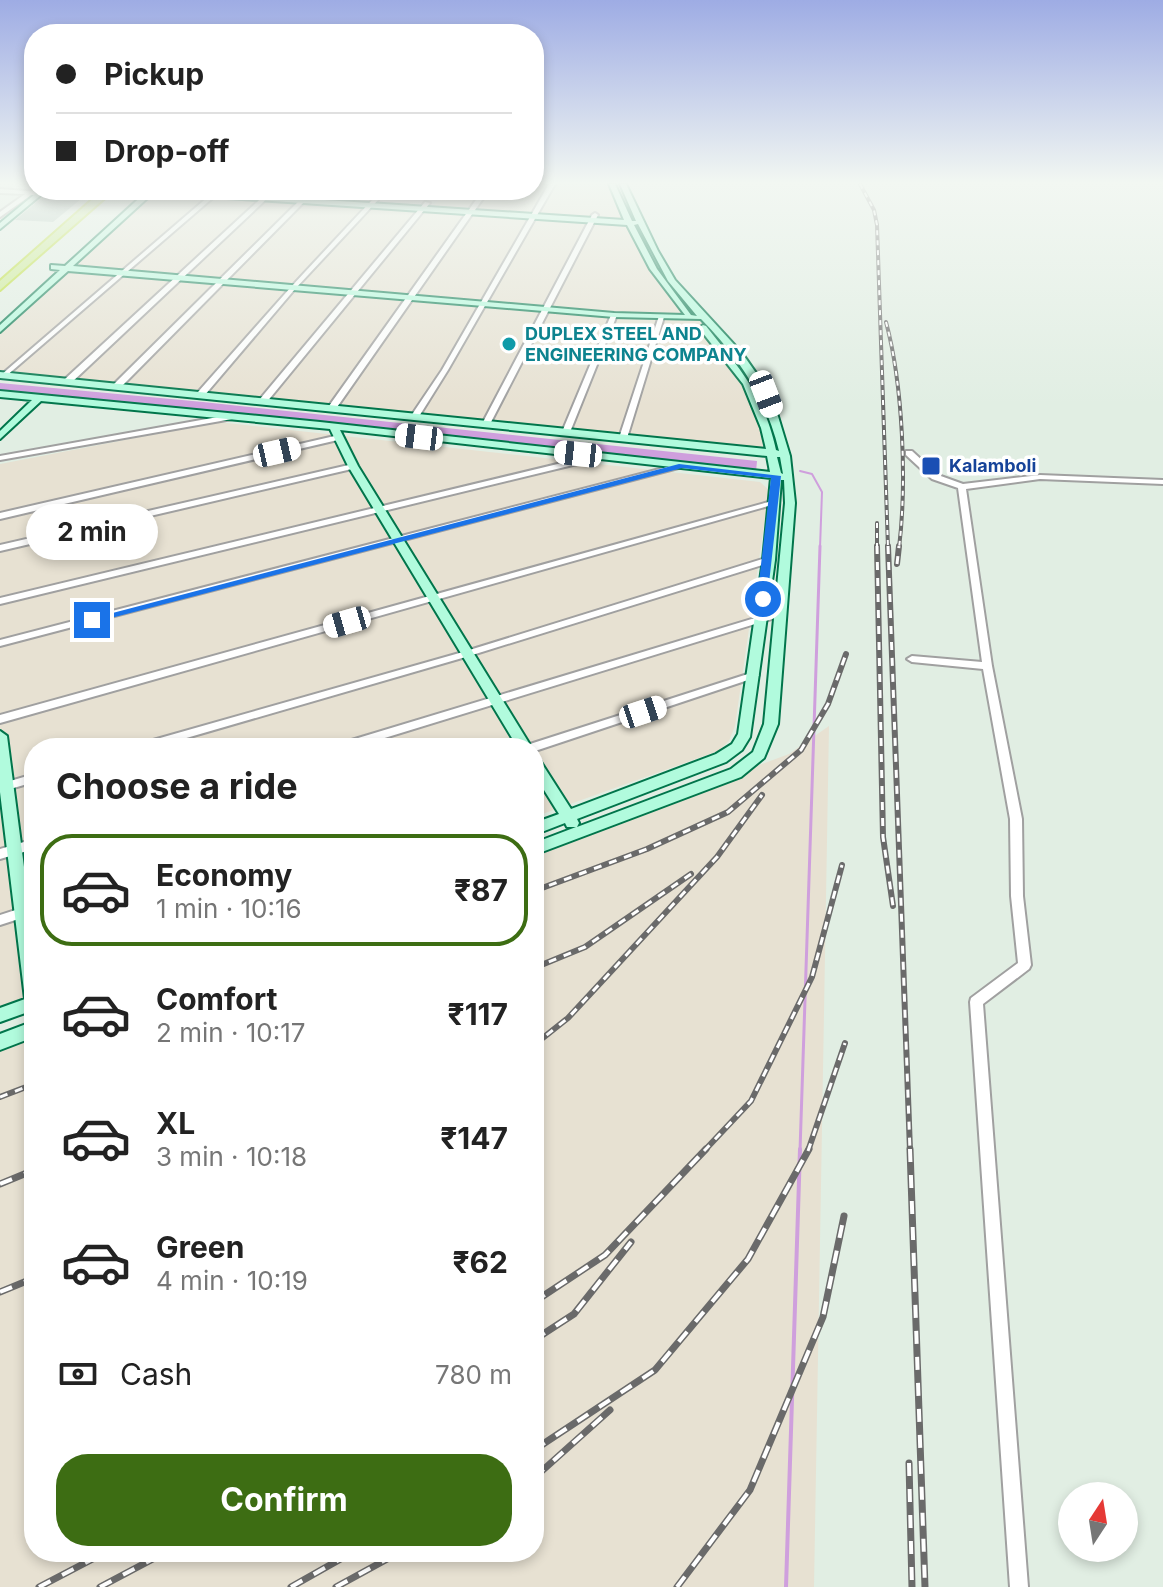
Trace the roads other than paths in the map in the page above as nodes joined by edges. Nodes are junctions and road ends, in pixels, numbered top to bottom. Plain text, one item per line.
1 (26, 258) edge
2 (32, 258) edge
3 (64, 258) edge
4 (77, 258) edge
5 (141, 258) edge
6 (203, 258) edge
7 (245, 258) edge
8 (321, 258) edge
9 (381, 258) edge
10 (436, 258) edge
11 (508, 258) edge
12 (574, 258) edge
13 (648, 258) edge
14 (659, 258) edge
15 (54, 267) junction
16 (66, 268) junction
17 (124, 273) junction
18 (182, 278) junction
19 (0, 280) edge
20 (221, 282) junction
21 (0, 287) edge
22 (293, 288) junction
23 (352, 293) junction
24 (409, 297) junction
25 (482, 304) junction
26 (548, 309) junction
27 (614, 315) junction
28 (0, 317) edge
29 (661, 317) junction
30 (692, 318) junction
31 (705, 319) junction
32 (0, 329) edge
33 (2, 375) edge
34 (68, 381) junction
35 (117, 386) junction
36 (0, 394) edge
37 (201, 394) junction
38 (39, 398) junction
39 (263, 401) junction
40 (332, 408) junction
41 (415, 416) junction
42 (229, 417) junction
43 (486, 424) junction
44 (2, 431) edge
45 (336, 432) junction
46 (566, 432) junction
47 (623, 438) junction
48 (909, 453) dead end
49 (779, 455) junction
50 (599, 456) junction
51 (0, 458) edge
52 (353, 466) junction
53 (682, 466) junction
54 (783, 474) junction
55 (1163, 482) edge
56 (962, 487) junction
57 (775, 503) junction
58 (380, 509) junction
59 (0, 516) edge
60 (399, 540) junction
61 (0, 548) edge
62 (769, 560) junction
63 (433, 597) junction
64 (0, 601) edge
65 (778, 614) junction
66 (760, 618) junction
67 (0, 643) edge
68 (466, 654) junction
69 (912, 659) dead end
70 (987, 666) junction
71 (754, 675) junction
72 (495, 699) junction
73 (0, 719) edge
74 (0, 736) edge
75 (174, 738) edge
76 (371, 738) edge
77 (519, 738) edge
78 (544, 744) edge
79 (544, 779) edge
80 (24, 781) edge
81 (3, 787) edge
82 (568, 817) junction
83 (544, 825) edge
84 (577, 834) junction
85 (544, 846) edge
86 (7, 852) edge
87 (24, 900) edge
88 (24, 912) edge
89 (0, 920) edge
90 (24, 1007) edge
91 (0, 1015) edge
92 (24, 1033) edge
93 (0, 1042) edge
94 (1019, 1587) edge

1 - 19 highway
2 - 21 highway
3 - 15 street
4 - 16 street
5 - 17 street
6 - 18 street
7 - 20 street
8 - 22 street
9 - 23 street
10 - 24 street
11 - 25 street
12 - 26 street
13 - 30 street
14 - 31 street
15 - 16 street
15 - 28 street
16 - 17 street
16 - 32 street
17 - 18 street
17 - 33 street
18 - 20 street
18 - 34 street
20 - 22 street
20 - 35 street
22 - 23 street
22 - 37 street
23 - 24 street
23 - 39 street
24 - 25 street
24 - 40 street
25 - 26 street
25 - 41 street
26 - 27 street
26 - 43 street
27 - 29 street
27 - 46 street
29 - 30 street
29 - 47 street
30 - 31 street
30 - 49 street
31 - 49 street
33 - 34 street
34 - 35 street
35 - 37 street
36 - 38 street
37 - 39 street
38 - 42 street
38 - 44 street
39 - 40 street
40 - 41 street
41 - 43 street
42 - 45 street
42 - 51 street
43 - 46 street
45 - 50 street
45 - 52 street
45 - 59 street
46 - 47 street
47 - 49 street
48 - 56 street
49 - 54 street
50 - 53 street
50 - 58 street
52 - 58 street
52 - 61 street
53 - 54 street
53 - 60 street
54 - 57 street
54 - 65 street
55 - 56 street
56 - 70 street
57 - 62 street
57 - 63 street
58 - 60 street
58 - 64 street
60 - 63 street
60 - 67 street
62 - 66 street
62 - 68 street
63 - 68 street
63 - 73 street
65 - 66 street
65 - 84 street
66 - 71 street
66 - 72 street
68 - 72 street
68 - 75 street
69 - 70 street
70 - 94 street
71 - 78 street
71 - 82 street
72 - 76 street
72 - 77 street
74 - 81 street
79 - 82 street
80 - 81 street
81 - 86 street
82 - 83 street
82 - 84 street
84 - 85 street
86 - 87 street
88 - 89 street
90 - 91 street
92 - 93 street

